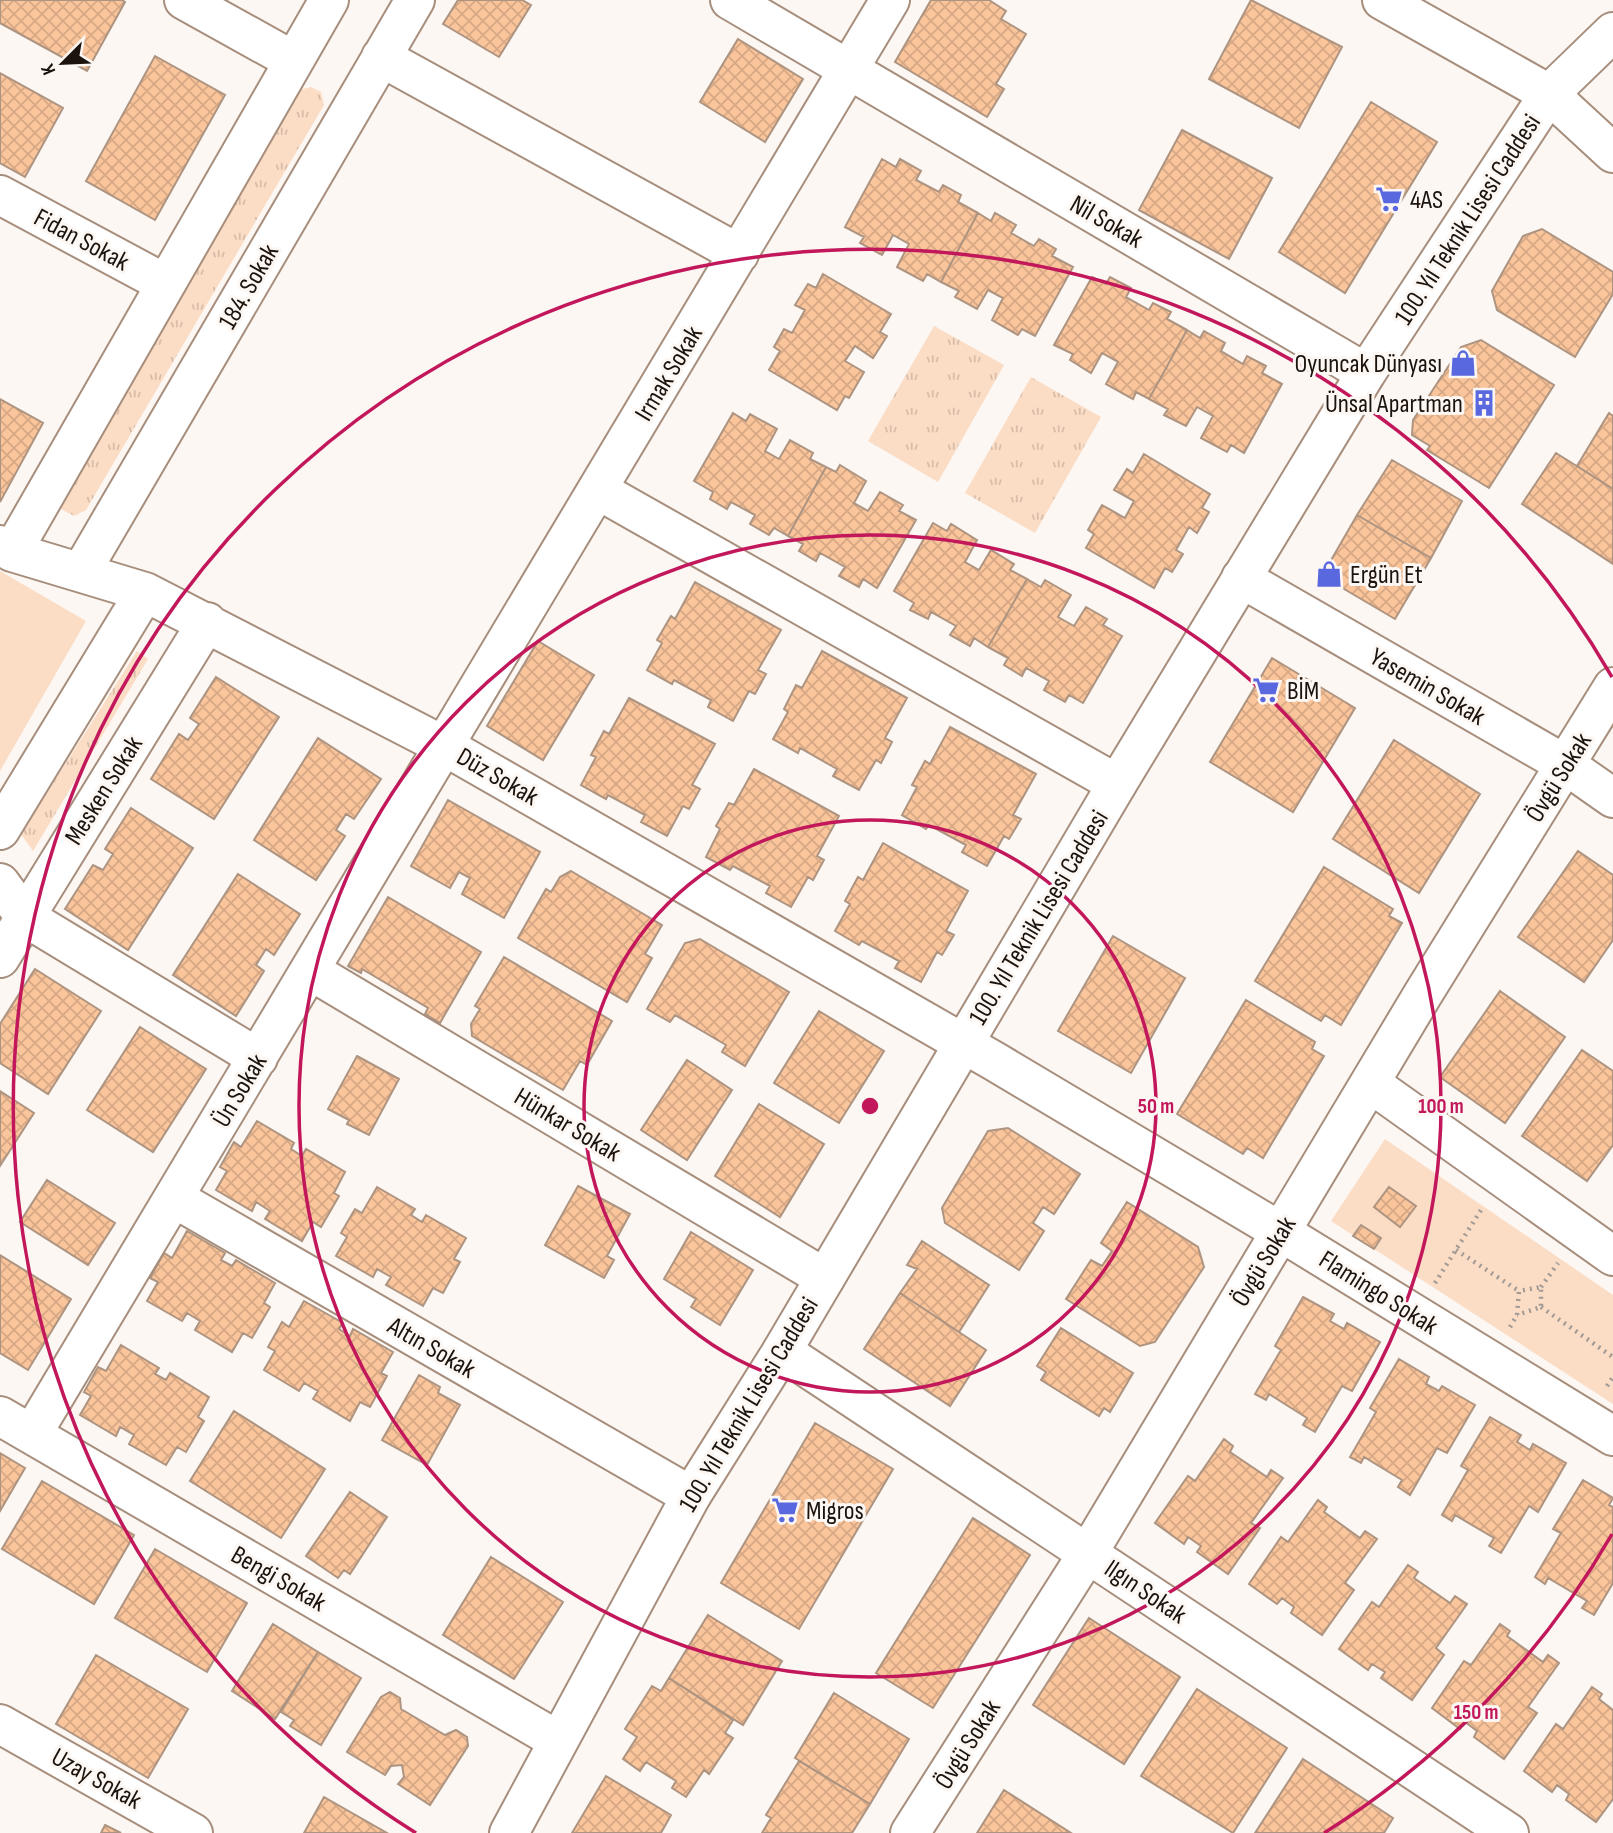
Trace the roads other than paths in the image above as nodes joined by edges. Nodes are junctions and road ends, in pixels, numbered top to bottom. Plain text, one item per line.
1 (184, 0) edge
2 (329, 0) edge
3 (415, 0) edge
4 (730, 0) edge
5 (890, 0) edge
6 (1382, 0) edge
7 (1613, 32) edge
8 (382, 57) junction
9 (294, 61) junction
10 (849, 69) junction
11 (1549, 94) junction
12 (1613, 153) edge
13 (0, 195) edge
14 (738, 254) junction
15 (164, 283) junction
16 (1366, 373) junction
17 (598, 490) junction
18 (6, 549) edge
19 (81, 572) junction
20 (1241, 578) junction
21 (145, 592) junction
22 (207, 622) junction
23 (1613, 687) edge
24 (446, 747) junction
25 (1566, 765) junction
26 (1117, 784) junction
27 (1613, 798) edge
28 (0, 830) edge
29 (0, 883) edge
30 (25, 917) junction
31 (0, 958) edge
32 (311, 971) junction
33 (963, 1043) junction
34 (258, 1058) junction
35 (1370, 1083) junction
36 (174, 1198) junction
37 (1281, 1232) junction
38 (1613, 1255) edge
39 (825, 1278) junction
40 (782, 1351) junction
41 (16, 1425) edge
42 (1613, 1436) edge
43 (691, 1496) junction
44 (1088, 1553) junction
45 (2, 1731) edge
46 (557, 1740) junction
47 (193, 1833) edge
48 (509, 1833) edge
49 (910, 1833) edge
50 (1509, 1833) edge

1 - 9 street
2 - 9 street
3 - 8 street, 184. Sokak
4 - 10 street, Nil Sokak
5 - 10 street, Irmak Sokak
6 - 11 street
7 - 11 street, 100. Yıl Teknik Lisesi Caddesi
8 - 14 street
8 - 19 street, 184. Sokak
9 - 15 street
10 - 14 street, Irmak Sokak
10 - 16 street, Nil Sokak
11 - 12 street
11 - 16 street, 100. Yıl Teknik Lisesi Caddesi
13 - 15 street, Fidan Sokak
14 - 17 street, Irmak Sokak
15 - 18 street
16 - 20 street, 100. Yıl Teknik Lisesi Caddesi
17 - 24 street, Irmak Sokak
17 - 26 street
18 - 19 street, Düz Sokak
19 - 21 street, Düz Sokak
20 - 25 street, Yasemin Sokak
20 - 26 street, 100. Yıl Teknik Lisesi Caddesi
21 - 22 street, Düz Sokak
21 - 28 street
22 - 24 street, Düz Sokak
22 - 30 street, Mesken Sokak
23 - 25 street, Övgü Sokak
24 - 32 street, Ün Sokak
24 - 33 street, Düz Sokak
25 - 27 street, Yasemin Sokak
25 - 35 street, Övgü Sokak
26 - 33 street, 100. Yıl Teknik Lisesi Caddesi
29 - 30 street
30 - 31 street, Mesken Sokak
30 - 34 street
32 - 34 street, Ün Sokak
32 - 39 street, Hünkar Sokak
33 - 37 street, Flamingo Sokak
33 - 39 street, 100. Yıl Teknik Lisesi Caddesi
34 - 36 street, Ün Sokak
35 - 37 street, Övgü Sokak
35 - 38 street
36 - 41 street, Ün Sokak
36 - 43 street, Altın Sokak
37 - 42 street, Flamingo Sokak
37 - 44 street, Övgü Sokak
39 - 40 street, 100. Yıl Teknik Lisesi Caddesi
40 - 43 street, 100. Yıl Teknik Lisesi Caddesi
40 - 44 street, Ilgın Sokak
41 - 46 street, Bengi Sokak
43 - 46 street, 100. Yıl Teknik Lisesi Caddesi
44 - 49 street, Övgü Sokak
44 - 50 street, Ilgın Sokak
45 - 47 street, Uzay Sokak
46 - 48 street, 100. Yıl Teknik Lisesi Caddesi

